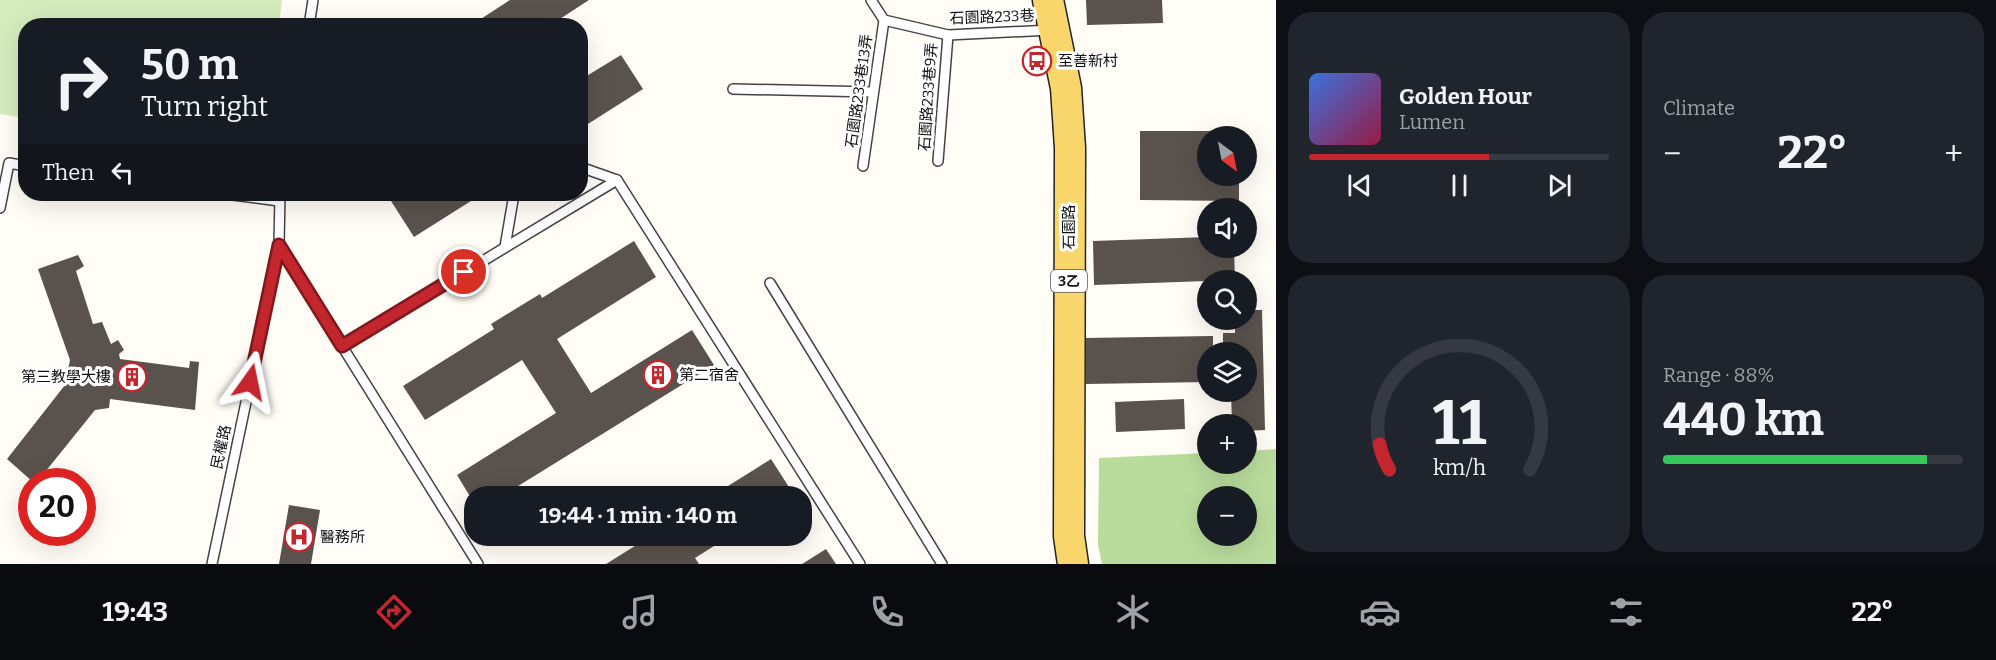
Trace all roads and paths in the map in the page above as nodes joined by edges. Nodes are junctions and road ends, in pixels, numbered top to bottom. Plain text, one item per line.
1 (313, 0) edge
2 (871, 0) edge
3 (1048, 0) edge
4 (310, 18) edge
5 (884, 20) junction
6 (1055, 29) junction
7 (948, 35) junction
8 (733, 89) dead end
9 (873, 92) junction
10 (938, 161) dead end
11 (18, 165) edge
12 (863, 166) dead end
13 (588, 170) edge
14 (617, 180) junction
15 (588, 197) edge
16 (280, 201) edge
17 (513, 201) edge
18 (582, 201) edge
19 (0, 208) edge
20 (279, 245) junction
21 (505, 247) junction
22 (770, 283) dead end
23 (342, 346) junction
24 (212, 564) edge
25 (478, 564) edge
26 (860, 564) edge
27 (942, 564) edge
28 (1073, 564) edge

1 - 4 lane
2 - 5 lane
3 - 6 main road, 石園路 / 3乙
5 - 7 lane, 石園路233巷
5 - 9 lane, 石園路233巷13弄
6 - 7 lane, 石園路233巷
6 - 28 main road, 石園路 / 3乙
7 - 10 lane, 石園路233巷9弄
8 - 9 lane
9 - 12 lane, 石園路233巷13弄
11 - 19 lane
13 - 14 lane
14 - 15 lane
14 - 26 lane
16 - 20 lane, 民權路
17 - 21 lane
18 - 21 lane
20 - 23 lane
20 - 24 lane, 民權路
21 - 23 lane
22 - 27 lane
23 - 25 lane

